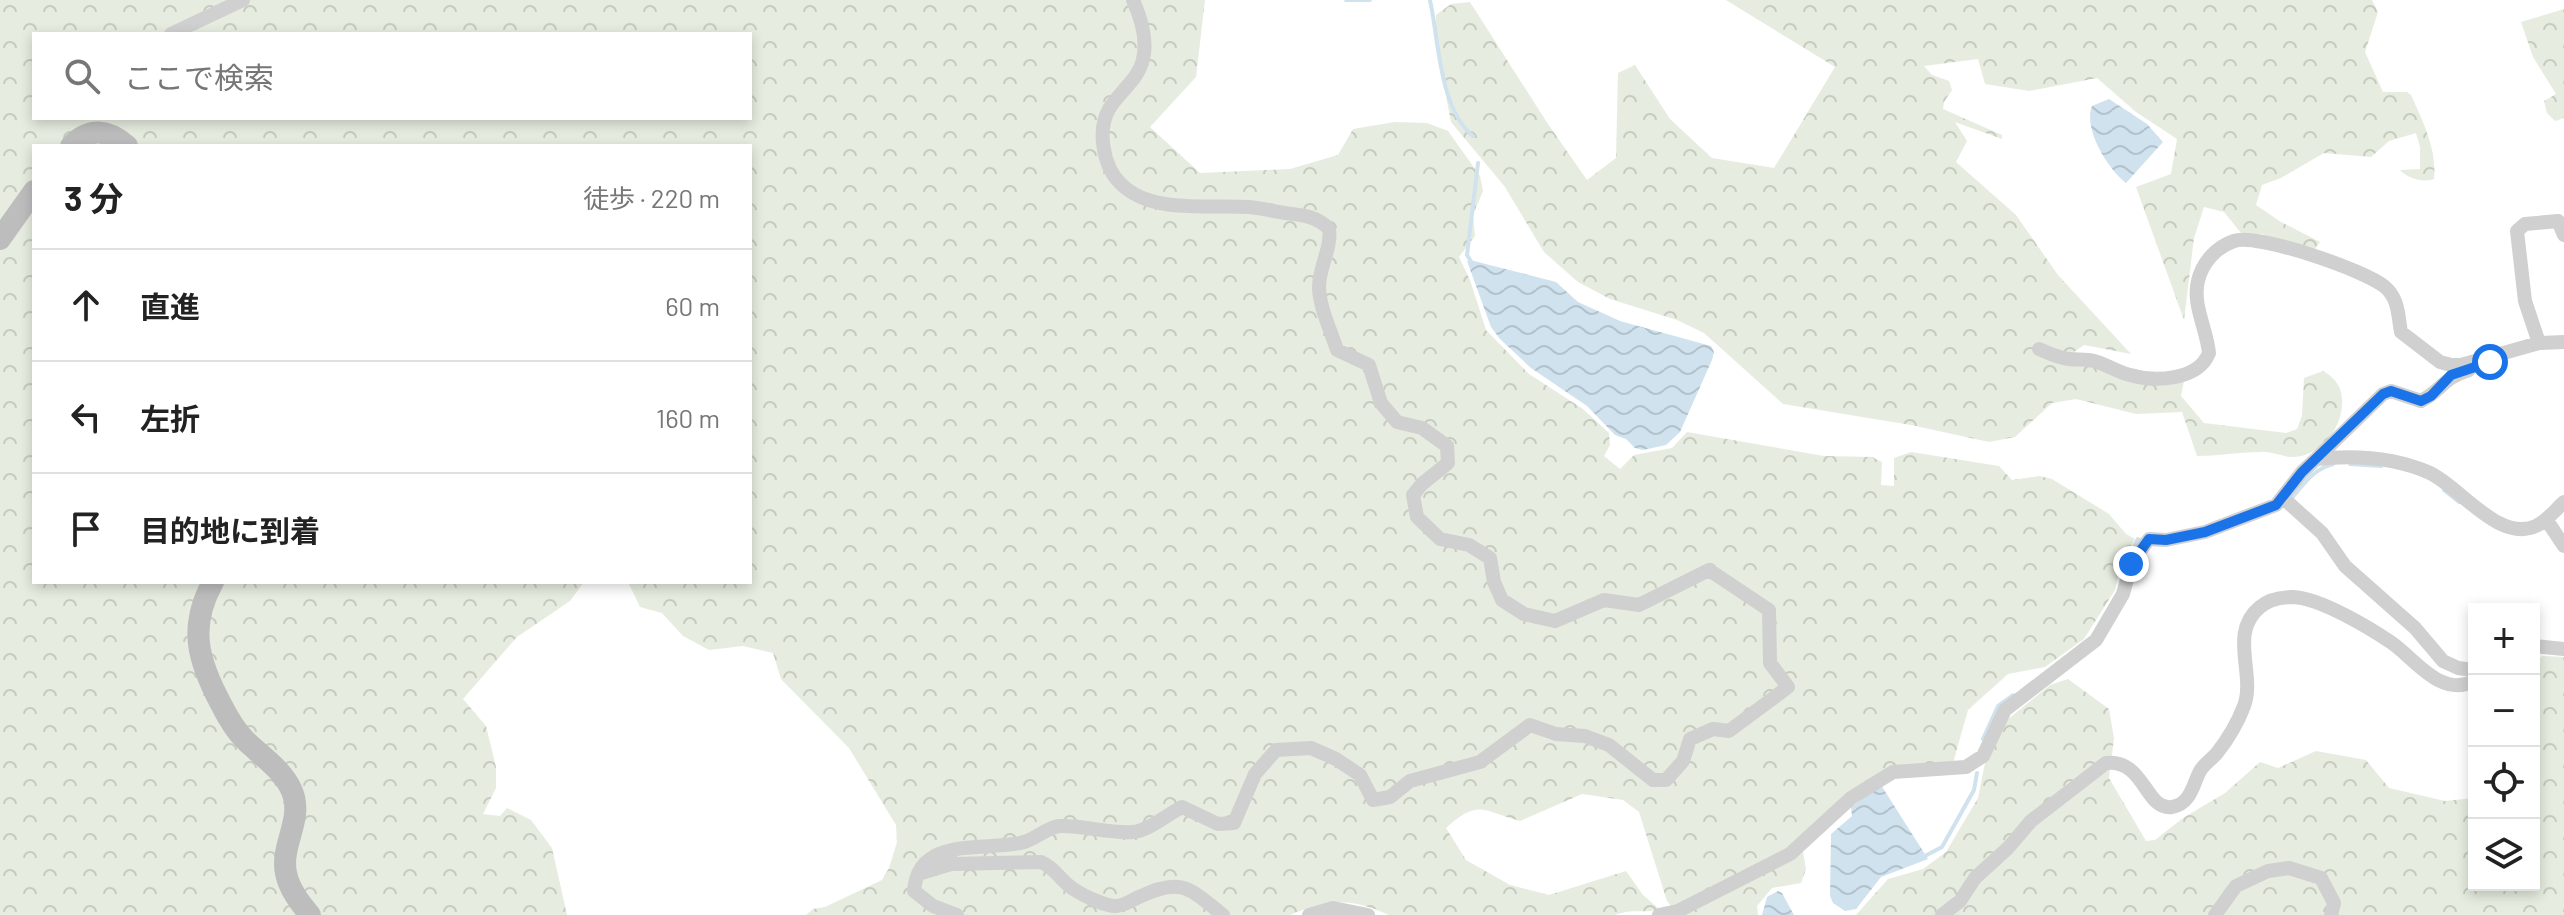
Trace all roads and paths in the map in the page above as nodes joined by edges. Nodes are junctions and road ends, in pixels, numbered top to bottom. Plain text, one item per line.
1 (243, 0) edge
2 (1133, 0) edge
3 (175, 32) edge
4 (81, 133) edge
5 (124, 144) edge
6 (32, 194) edge
7 (2564, 235) edge
8 (0, 239) edge
9 (2564, 342) edge
10 (2539, 343) junction
11 (2039, 349) dead end
12 (2488, 357) junction
13 (2316, 459) junction
14 (2287, 501) junction
15 (2564, 502) edge
16 (2548, 521) junction
17 (2564, 546) edge
18 (212, 584) edge
19 (2540, 647) edge
20 (2564, 649) edge
21 (2468, 669) edge
22 (2468, 684) edge
23 (918, 875) junction
24 (310, 915) edge
25 (957, 915) edge
26 (1223, 915) edge
27 (1309, 915) edge
28 (1368, 915) edge
29 (1659, 915) edge
30 (1942, 915) edge
31 (2215, 915) edge
32 (2331, 915) edge

1 - 3 street
2 - 23 street
4 - 5 street
6 - 8 street
7 - 10 street
9 - 10 street
10 - 12 street
11 - 12 street
12 - 13 street
13 - 14 street
13 - 16 street
14 - 21 street
14 - 29 street
15 - 16 street
16 - 17 street
18 - 24 street
19 - 20 street
22 - 30 street
23 - 25 street
23 - 26 street
27 - 28 street
31 - 32 street

